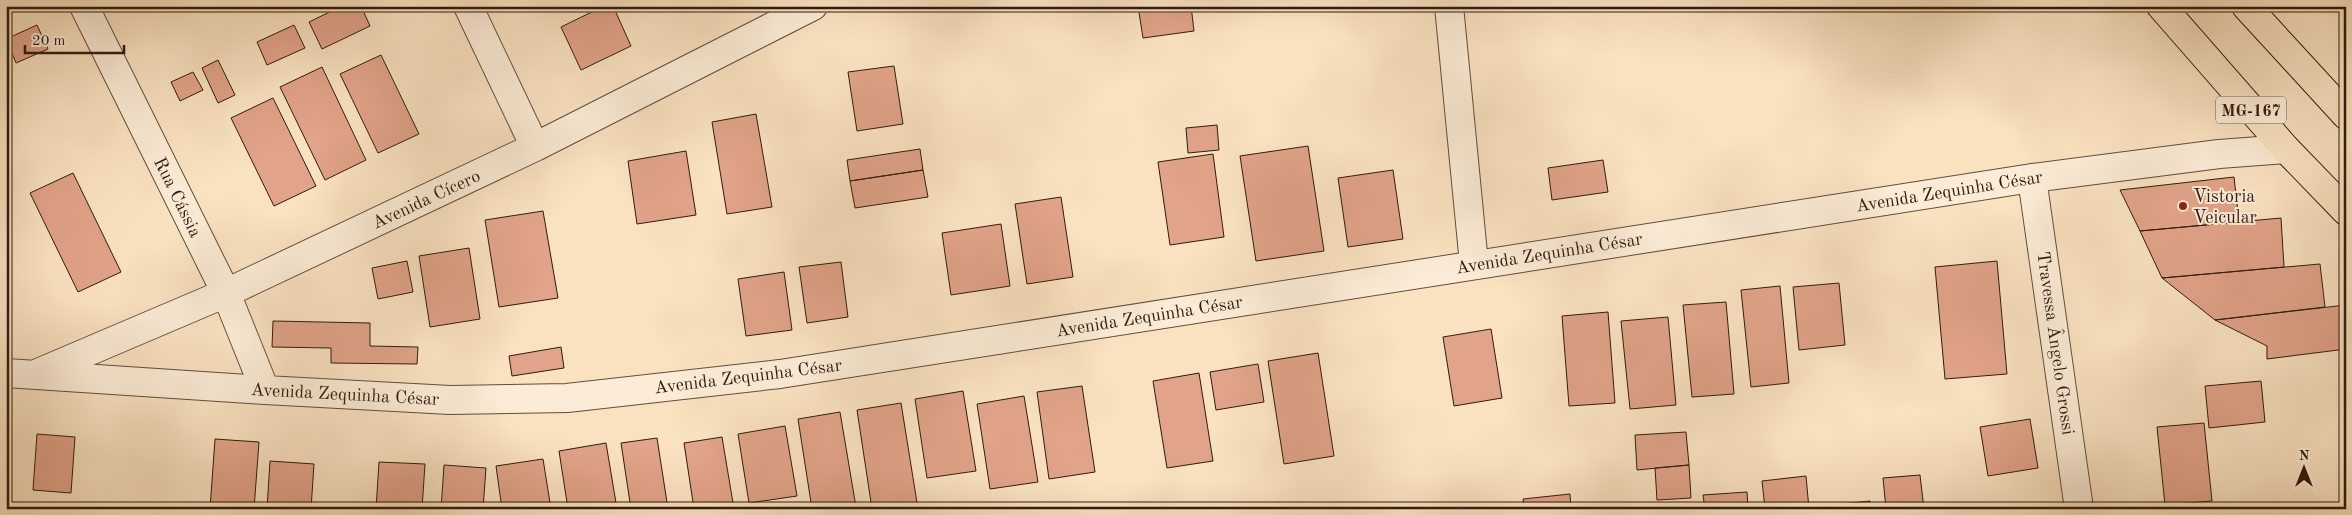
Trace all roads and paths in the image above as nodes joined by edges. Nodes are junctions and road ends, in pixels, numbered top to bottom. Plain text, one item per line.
1 (84, 6) edge
2 (468, 6) edge
3 (813, 6) edge
4 (1449, 6) edge
5 (2161, 6) edge
6 (2246, 6) edge
7 (2346, 115) edge
8 (535, 147) junction
9 (2286, 149) junction
10 (2032, 178) junction
11 (2346, 211) edge
12 (1474, 264) junction
13 (226, 294) junction
14 (19, 374) edge
15 (265, 390) junction
16 (2079, 509) edge

1 - 13 street, Rua Cássia
2 - 8 street
3 - 8 street, Avenida Cícero
4 - 12 street
5 - 9 main road, MG-167
6 - 7 main road
8 - 13 street, Avenida Cícero
9 - 10 street, Avenida Zequinha César
9 - 11 main road, MG-167
10 - 12 street, Avenida Zequinha César
10 - 16 street, Travessa Ângelo Grossi
12 - 15 street, Avenida Zequinha César
13 - 14 street, Avenida Cícero
13 - 15 street, Rua Cássia
14 - 15 street, Avenida Zequinha César

